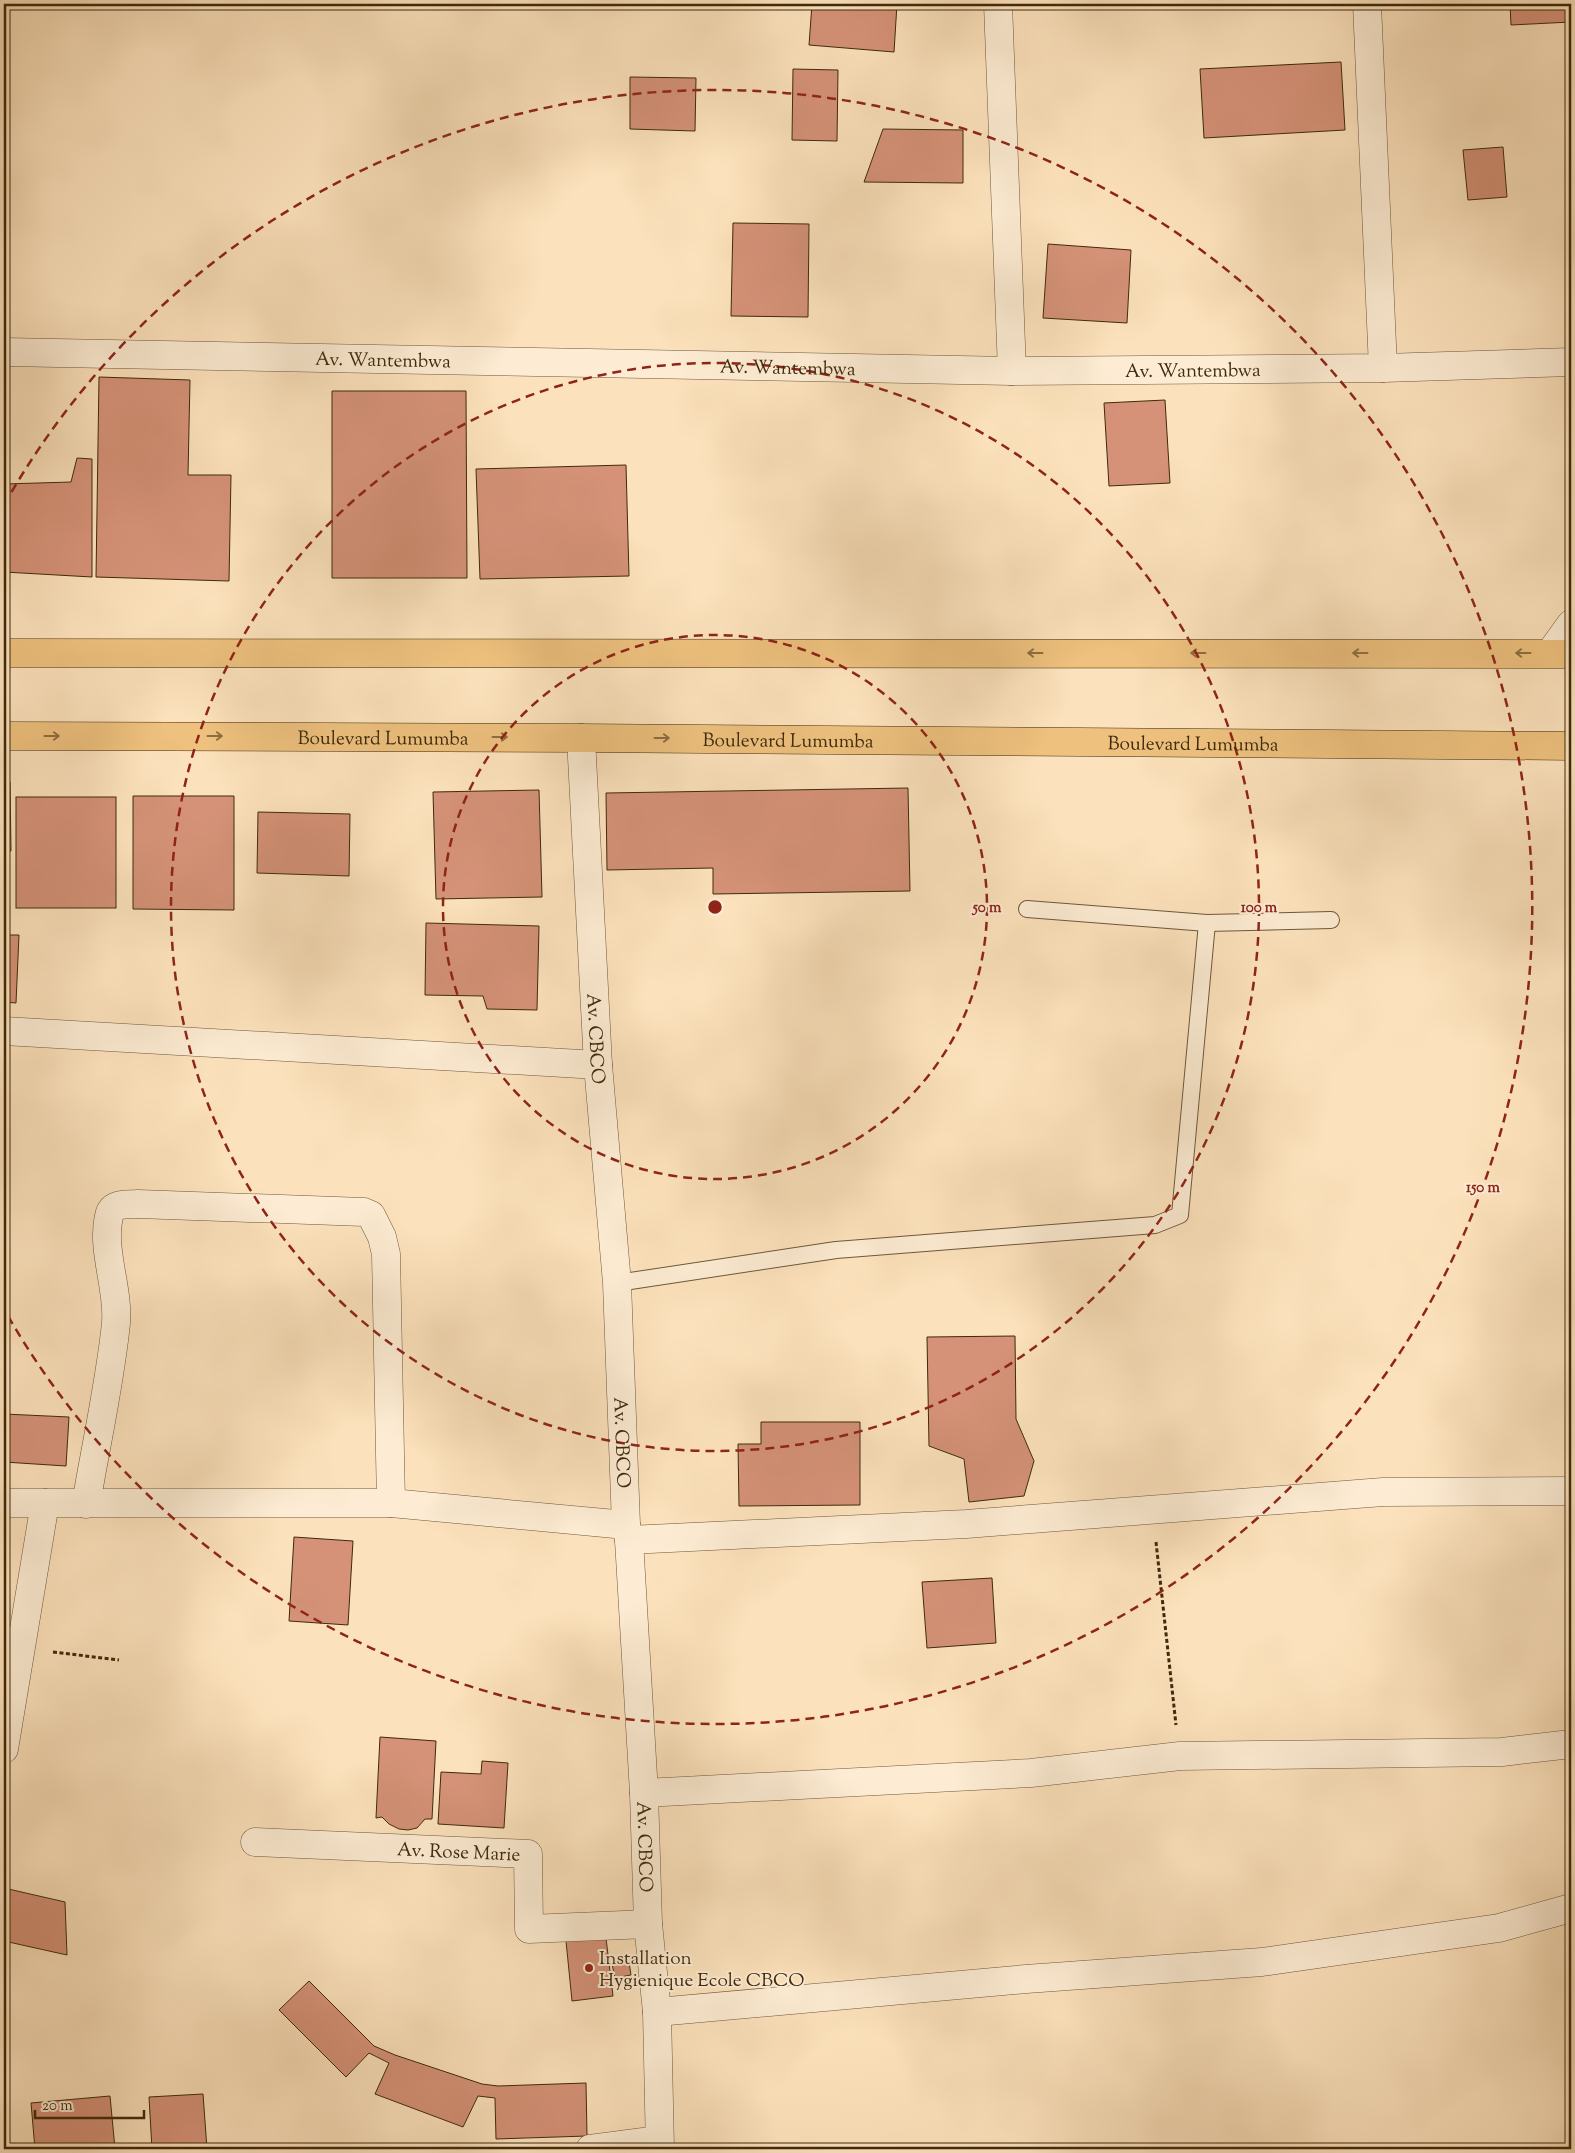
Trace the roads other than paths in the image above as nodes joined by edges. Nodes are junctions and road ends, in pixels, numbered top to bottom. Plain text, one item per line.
1 (998, 4) edge
2 (1367, 4) edge
3 (4, 352) edge
4 (1571, 362) edge
5 (1382, 368) junction
6 (1012, 371) junction
7 (1571, 624) edge
8 (4, 653) edge
9 (1561, 653) edge
10 (4, 736) edge
11 (581, 738) junction
12 (1571, 746) edge
13 (1027, 909) dead end
14 (1331, 920) dead end
15 (1207, 923) junction
16 (4, 1031) edge
17 (598, 1065) junction
18 (617, 1283) junction
19 (1571, 1491) edge
20 (4, 1503) edge
21 (45, 1503) junction
22 (391, 1503) junction
23 (86, 1504) junction
24 (628, 1533) junction
25 (1571, 1744) edge
26 (4, 1749) edge
27 (644, 1793) junction
28 (255, 1842) dead end
29 (1571, 1908) edge
30 (648, 1924) junction
31 (657, 2012) junction
32 (659, 2145) edge
33 (590, 2149) edge

1 - 6 street
2 - 5 street
3 - 6 street, Av. Wantembwa
4 - 5 street, Av. Wantembwa
5 - 6 street, Av. Wantembwa
7 - 9 street
9 -> 8 highway
10 -> 11 highway, Boulevard Lumumba
11 -> 12 highway, Boulevard Lumumba
11 - 17 street, Av. CBCO
13 - 15 lane
14 - 15 lane
15 - 18 lane
16 - 17 street
17 - 18 street, Av. CBCO
18 - 24 street, Av. CBCO
19 - 24 street
20 - 21 street
21 - 23 street
21 - 26 street
22 - 23 street
22 - 23 street
22 - 24 street
24 - 27 street, Av. CBCO
25 - 27 street
27 - 30 street, Av. CBCO
28 - 30 street, Av. Rose Marie
29 - 31 street
30 - 31 street, Av. CBCO
31 - 32 street, Av. CBCO
32 - 33 street

